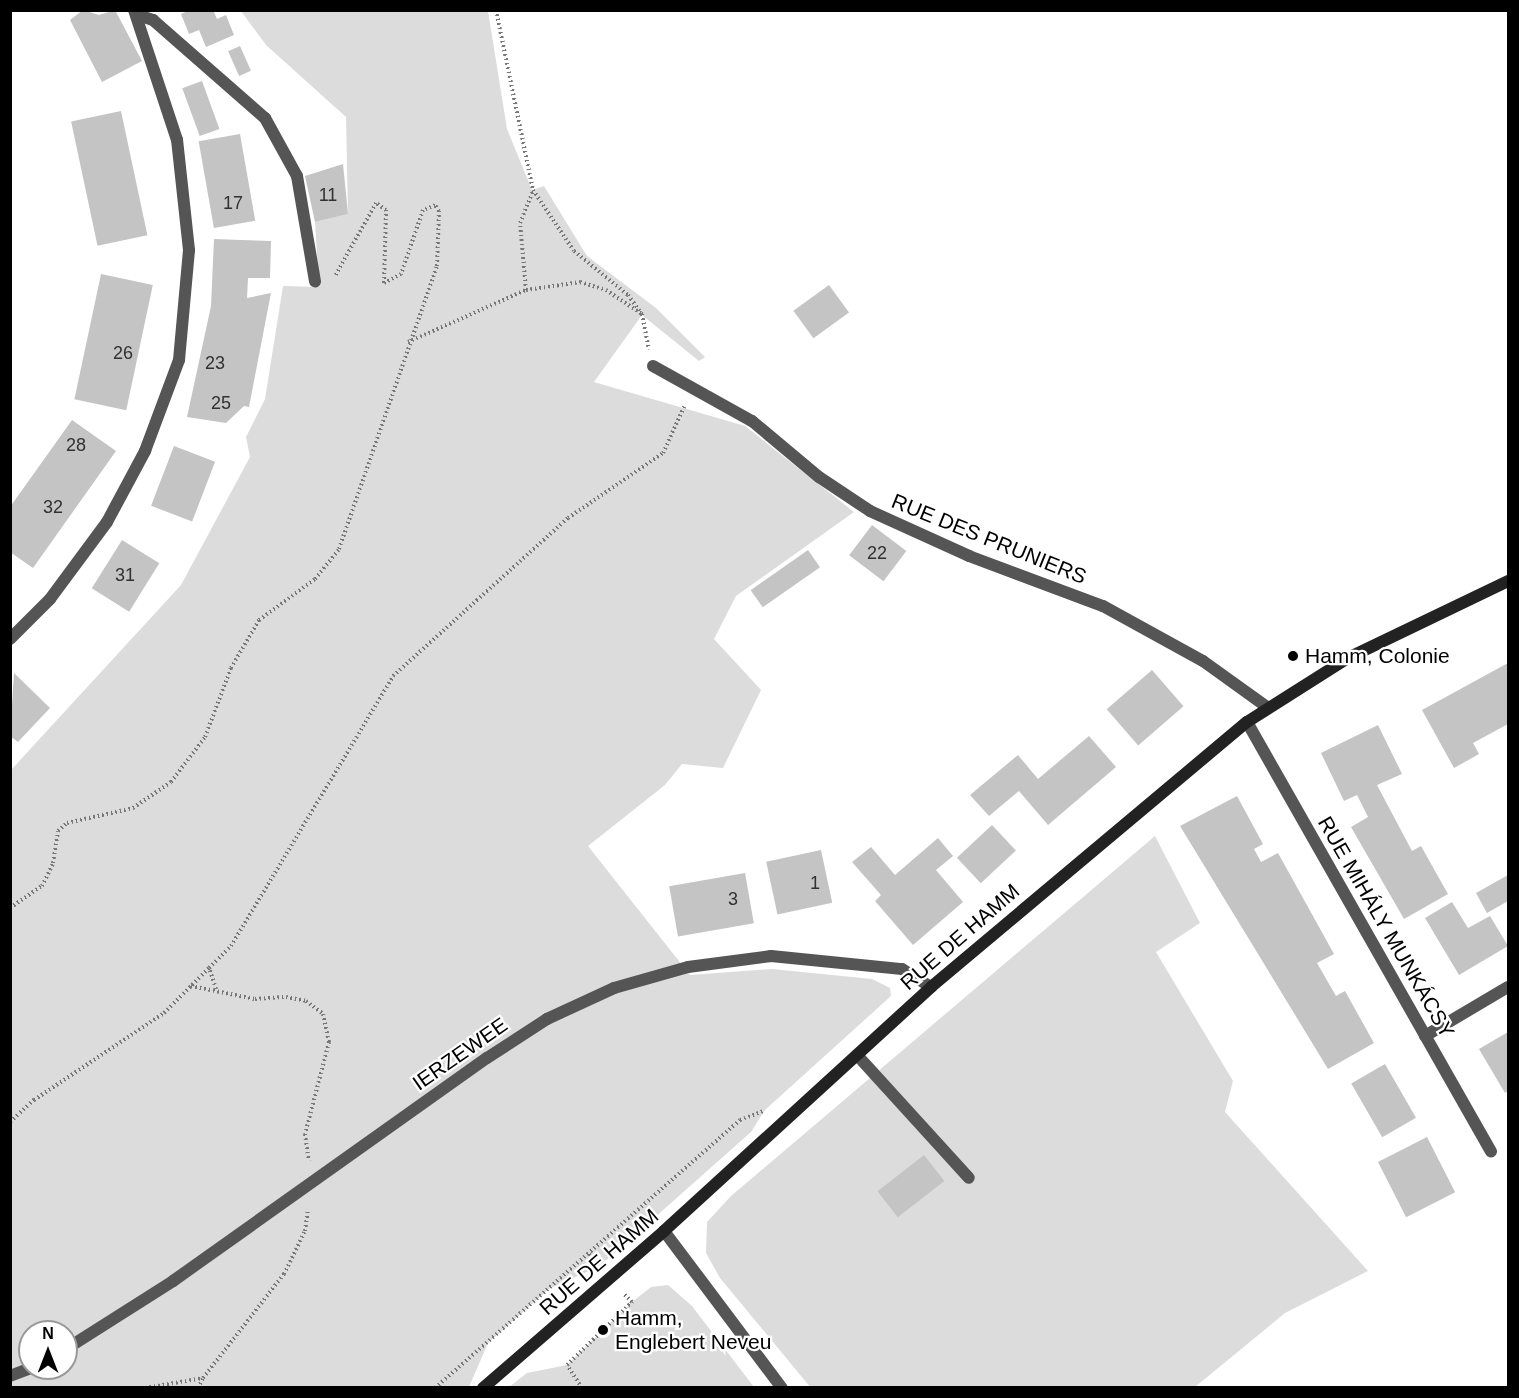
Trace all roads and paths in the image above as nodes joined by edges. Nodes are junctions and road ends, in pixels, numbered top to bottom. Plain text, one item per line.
1 (496, 10) edge
2 (136, 13) edge
3 (532, 190) junction
4 (315, 280) joint
5 (526, 290) junction
6 (642, 314) junction
7 (408, 342) junction
8 (653, 366) joint
9 (692, 388) junction
10 (1509, 581) edge
11 (10, 639) edge
12 (1268, 707) junction
13 (1247, 722) junction
14 (10, 908) edge
15 (209, 968) junction
16 (191, 986) junction
17 (931, 987) junction
18 (1509, 987) edge
19 (216, 989) junction
20 (1425, 1036) junction
21 (857, 1055) junction
22 (773, 1103) dead end
23 (10, 1122) edge
24 (1491, 1151) dead end
25 (969, 1178) dead end
26 (312, 1183) junction
27 (664, 1231) junction
28 (589, 1254) junction
29 (610, 1278) junction
30 (78, 1341) edge
31 (203, 1378) junction
32 (145, 1388) edge
33 (198, 1388) edge
34 (435, 1388) edge
35 (483, 1388) edge
36 (582, 1388) edge
37 (782, 1388) edge

1 - 3 path
2 - 4 street
2 - 11 street
3 - 5 path
3 - 6 path
4 - 7 path
5 - 6 path
5 - 7 path
6 - 8 path
7 - 14 path
8 - 9 street, RUE DES PRUNIERS
9 - 12 street, RUE DES PRUNIERS
9 - 15 path
10 - 12 main road, RUE DE HAMM
12 - 13 main road, RUE DE HAMM
13 - 17 main road, RUE DE HAMM
13 - 20 street, RUE MIHÁLY MUNKÁCSY
15 - 16 path
15 - 19 path
16 - 19 path
16 - 23 path
17 - 21 main road, RUE DE HAMM
17 - 26 street, IERZEWEE
18 - 20 street
19 - 26 path
20 - 24 street, RUE MIHÁLY MUNKÁCSY
21 - 25 street
21 - 27 main road, RUE DE HAMM
22 - 28 path
26 - 30 street, IERZEWEE
26 - 31 path
27 - 29 main road, RUE DE HAMM
27 - 37 street
28 - 29 path
28 - 34 path
29 - 35 main road, RUE DE HAMM
29 - 36 path
31 - 32 path
31 - 33 path

